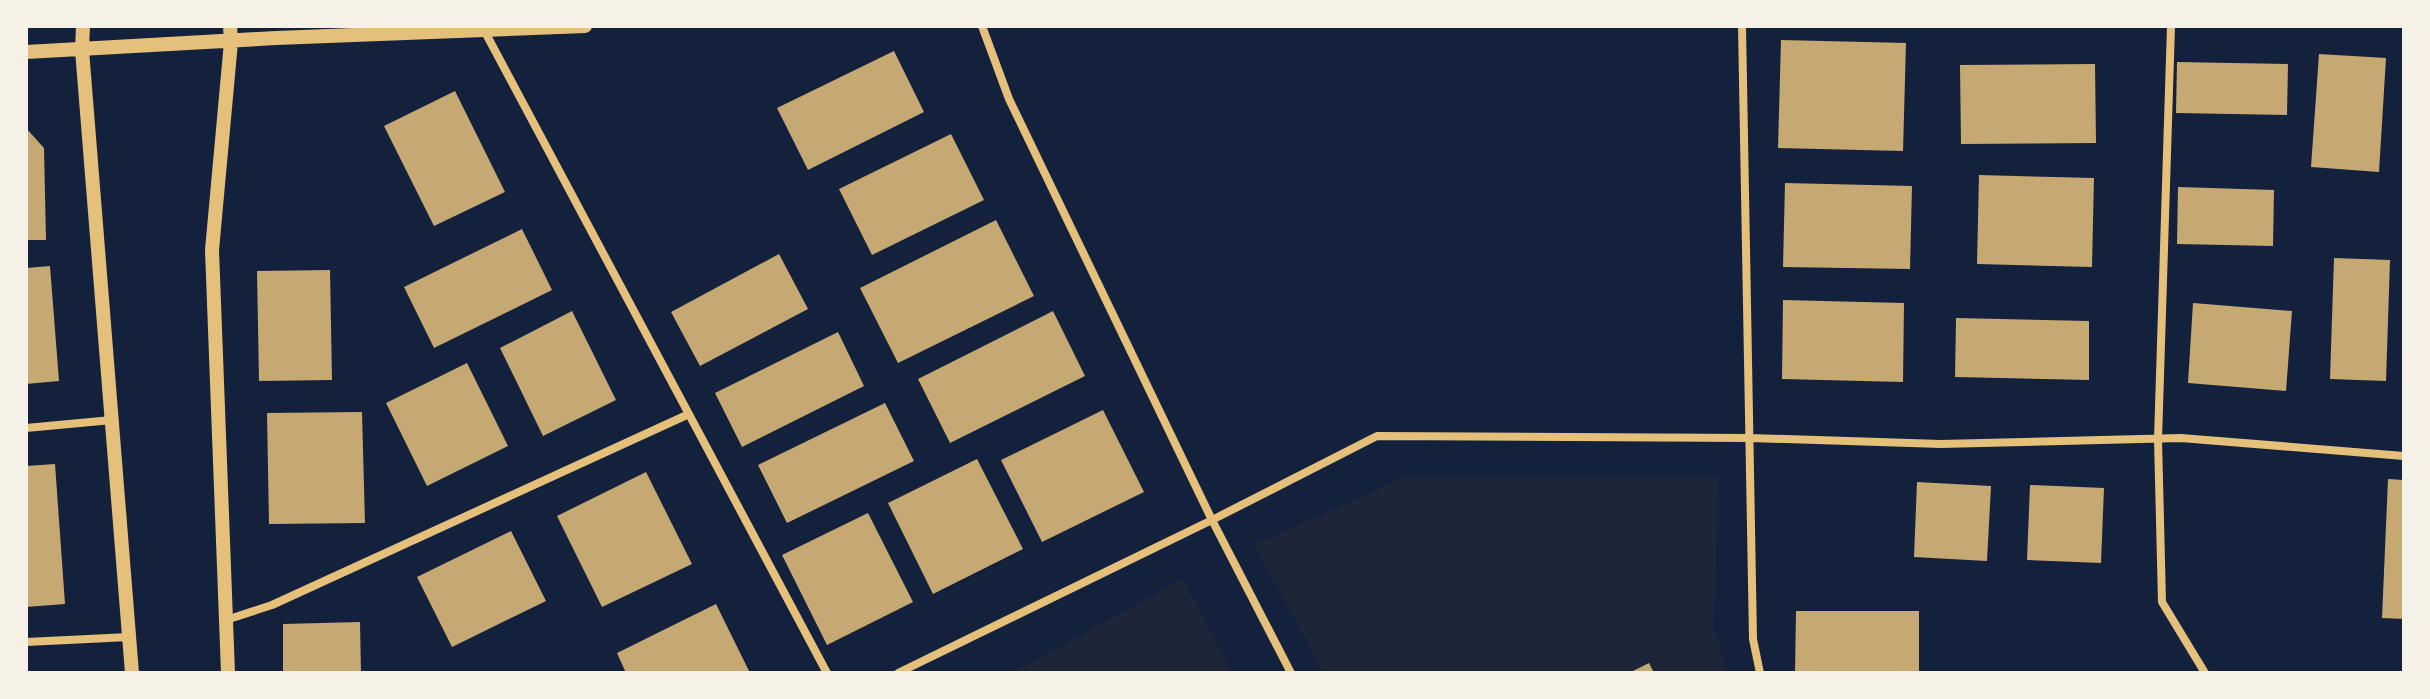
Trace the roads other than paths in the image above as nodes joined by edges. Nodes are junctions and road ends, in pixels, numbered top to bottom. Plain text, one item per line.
1 (83, 26) edge
2 (230, 26) edge
3 (585, 26) edge
4 (982, 26) edge
5 (1742, 26) edge
6 (2171, 26) edge
7 (484, 30) junction
8 (231, 42) junction
9 (82, 50) junction
10 (26, 52) edge
11 (689, 414) junction
12 (112, 420) junction
13 (26, 428) edge
14 (1751, 438) junction
15 (2158, 439) junction
16 (2404, 456) edge
17 (1212, 520) junction
18 (226, 620) junction
19 (129, 637) junction
20 (26, 642) edge
21 (132, 673) edge
22 (228, 673) edge
23 (827, 673) edge
24 (898, 673) edge
25 (1291, 673) edge
26 (1760, 673) edge
27 (2205, 673) edge

1 - 9 street
2 - 8 street
3 - 7 street
4 - 17 street
5 - 14 street
6 - 15 street
7 - 8 street
7 - 11 street
8 - 9 street
8 - 18 street
9 - 10 street
9 - 12 street
11 - 18 street
11 - 23 street
12 - 13 street
12 - 19 street
14 - 15 street
14 - 17 street
14 - 26 street
15 - 16 street
15 - 27 street
17 - 24 street
17 - 25 street
18 - 22 street
19 - 20 street
19 - 21 street

